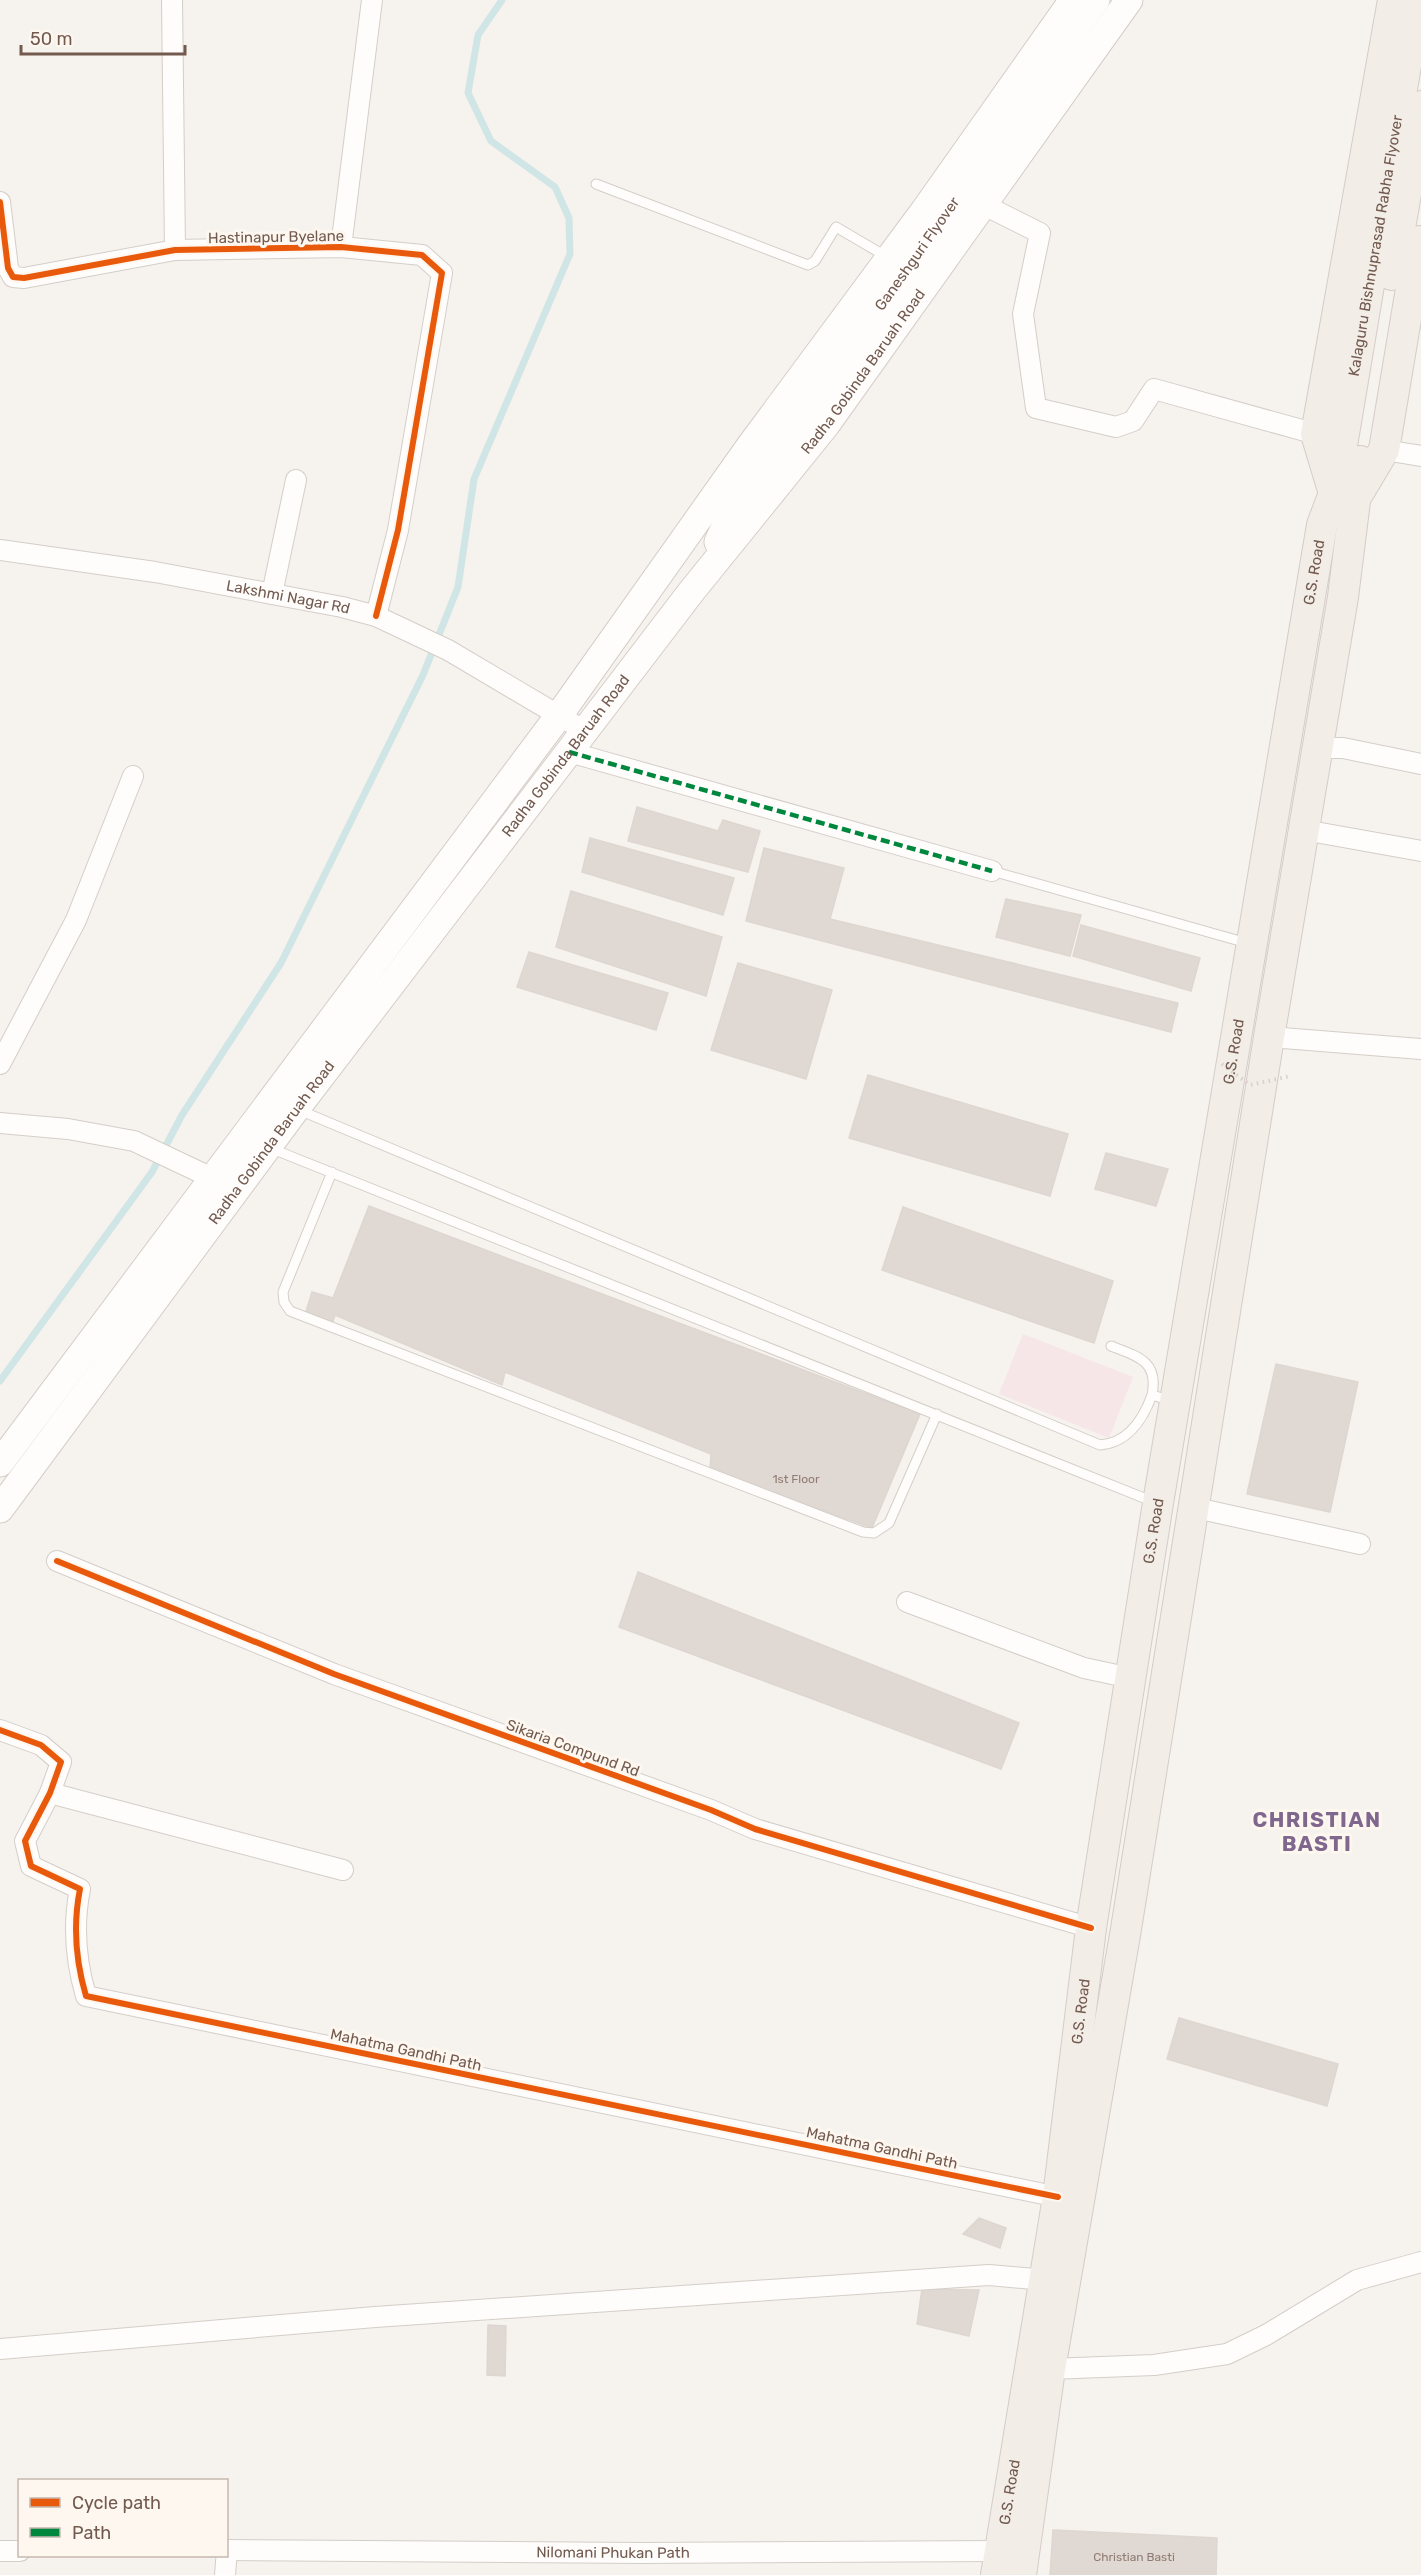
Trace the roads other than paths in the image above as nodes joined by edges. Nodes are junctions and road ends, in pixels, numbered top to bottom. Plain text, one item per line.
1 (172, 0) edge
2 (372, 0) edge
3 (1073, 0) edge
4 (1096, 0) edge
5 (1129, 0) edge
6 (1393, 0) edge
7 (1417, 0) edge
8 (1421, 106) edge
9 (596, 184) dead end
10 (0, 202) edge
11 (982, 204) junction
12 (1421, 229) edge
13 (341, 247) junction
14 (175, 250) junction
15 (889, 258) junction
16 (1351, 442) junction
17 (1421, 456) edge
18 (296, 480) dead end
19 (1343, 497) junction
20 (740, 498) junction
21 (0, 550) edge
22 (674, 552) junction
23 (703, 577) junction
24 (272, 594) junction
25 (376, 616) junction
26 (560, 714) junction
27 (585, 731) junction
28 (1317, 748) junction
29 (569, 752) junction
30 (1421, 764) edge
31 (133, 776) dead end
32 (1304, 830) junction
33 (1421, 851) edge
34 (992, 871) joint
35 (1251, 944) junction
36 (1269, 1037) junction
37 (1421, 1049) edge
38 (0, 1064) edge
39 (296, 1109) junction
40 (0, 1123) edge
41 (268, 1147) junction
42 (332, 1172) junction
43 (212, 1178) junction
44 (1110, 1346) dead end
45 (1160, 1411) junction
46 (937, 1414) junction
47 (0, 1463) edge
48 (1158, 1503) junction
49 (1196, 1508) junction
50 (0, 1509) edge
51 (1360, 1544) dead end
52 (57, 1561) dead end
53 (907, 1602) dead end
54 (1131, 1678) junction
55 (0, 1730) edge
56 (50, 1793) junction
57 (343, 1870) dead end
58 (1091, 1928) junction
59 (1058, 2197) junction
60 (1421, 2262) edge
61 (1045, 2280) junction
62 (0, 2349) edge
63 (1050, 2369) junction
64 (228, 2550) edge
65 (0, 2551) edge
66 (18, 2551) edge
67 (226, 2557) edge
68 (998, 2563) edge
69 (225, 2575) edge
70 (1021, 2575) edge

1 - 14 street
2 - 13 street, Hastinapur Byelane
3 - 15 main road, Radha Gobinda Baruah Road
4 - 20 main road, Ganeshguri Flyover
5 - 11 main road, Radha Gobinda Baruah Road
6 - 16 main road
7 - 16 main road, Kalaguru Bishnuprasad Rabha Flyover
8 - 16 main road, Kalaguru Bishnuprasad Rabha Flyover
9 - 15 lane
10 - 14 street, Hastinapur Byelane
11 - 16 street
11 - 23 main road, Radha Gobinda Baruah Road
12 - 16 main road
13 - 14 street, Hastinapur Byelane
13 - 25 street, Hastinapur Byelane
15 - 22 main road, Radha Gobinda Baruah Road
16 - 17 street
16 - 19 main road, Kalaguru Bishnuprasad Rabha Flyover
16 - 19 main road
18 - 24 street
19 - 28 main road, G.S. Road
19 - 35 main road, G.S. Road
20 - 22 main road, Ganeshguri Flyover
20 - 23 main road, Ganeshguri Flyover
21 - 24 street, Lakshmi Nagar Rd
22 - 26 main road, Radha Gobinda Baruah Road
23 - 27 main road, Radha Gobinda Baruah Road
24 - 25 street, Lakshmi Nagar Rd
25 - 26 street, Lakshmi Nagar Rd
26 - 27 street, Lakshmi Nagar Rd
26 - 43 main road, Radha Gobinda Baruah Road
27 - 29 main road, Radha Gobinda Baruah Road
28 - 30 street
28 - 32 main road, G.S. Road
29 - 34 street
29 - 39 main road, Radha Gobinda Baruah Road
31 - 38 street
32 - 33 street
32 - 36 main road, G.S. Road
34 - 35 lane
35 - 45 main road, G.S. Road
36 - 37 street
36 - 49 main road, G.S. Road
39 - 41 main road, Radha Gobinda Baruah Road
39 - 45 lane
40 - 43 street
41 - 42 lane
41 - 50 main road, Radha Gobinda Baruah Road
42 - 46 lane
42 - 46 lane
43 - 47 main road, Radha Gobinda Baruah Road
44 - 45 lane
45 - 48 main road, G.S. Road
46 - 48 lane
48 - 54 main road, G.S. Road
49 - 51 street
49 - 63 main road, G.S. Road
52 - 58 street, Sikaria Compund Rd
53 - 54 street
54 - 58 main road, G.S. Road
55 - 56 street, Mahatma Gandhi Path
56 - 57 street
56 - 59 street, Mahatma Gandhi Path
58 - 59 main road, G.S. Road
59 - 61 main road, G.S. Road
60 - 63 street
61 - 62 street
61 - 68 main road, G.S. Road
63 - 70 main road, G.S. Road
64 - 68 street, Nilomani Phukan Path
65 - 66 street
67 - 69 street

